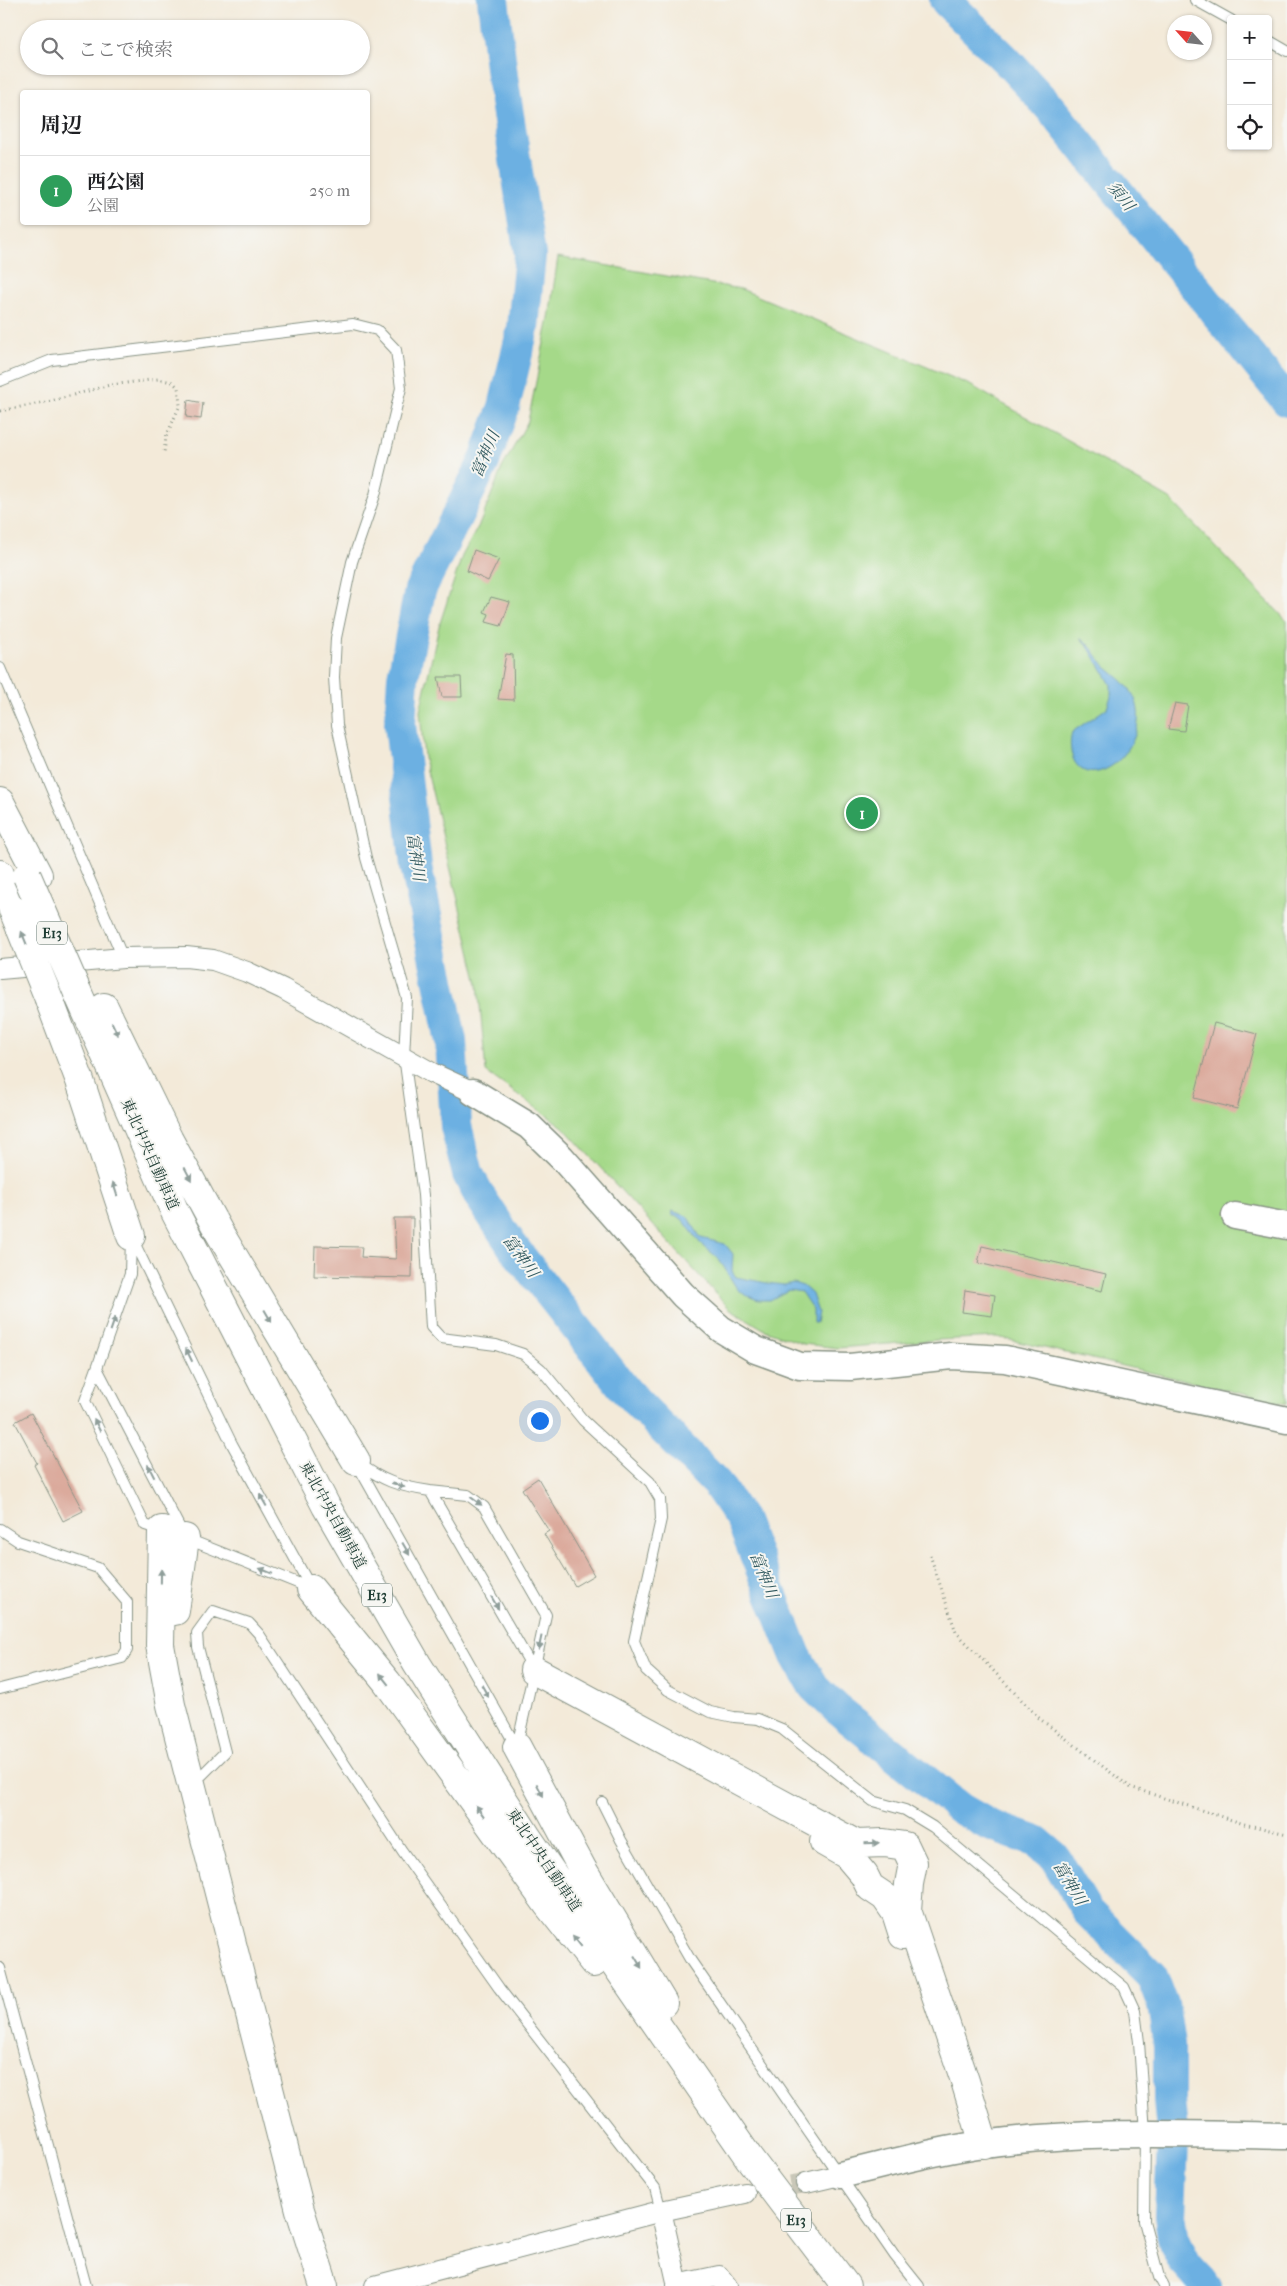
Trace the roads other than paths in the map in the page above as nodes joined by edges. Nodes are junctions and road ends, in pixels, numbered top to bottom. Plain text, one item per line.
1 (1195, 0) edge
2 (1227, 18) edge
3 (1272, 42) edge
4 (1287, 51) edge
5 (0, 381) edge
6 (0, 668) edge
7 (0, 802) edge
8 (0, 813) edge
9 (0, 874) edge
10 (32, 875) junction
11 (123, 958) junction
12 (0, 969) edge
13 (85, 988) junction
14 (404, 1056) junction
15 (473, 1092) joint
16 (1235, 1216) dead end
17 (1287, 1226) edge
18 (131, 1236) junction
19 (98, 1368) junction
20 (1287, 1420) edge
21 (356, 1461) junction
22 (430, 1491) junction
23 (0, 1529) edge
24 (174, 1534) junction
25 (311, 1589) junction
26 (532, 1677) junction
27 (0, 1689) edge
28 (517, 1747) junction
29 (202, 1775) junction
30 (602, 1802) dead end
31 (0, 1968) edge
32 (1145, 2133) junction
33 (1287, 2136) edge
34 (984, 2144) junction
35 (748, 2158) junction
36 (840, 2175) junction
37 (806, 2183) tunnel mouth
38 (745, 2193) tunnel mouth
39 (661, 2211) junction
40 (845, 2284) edge
41 (677, 2285) edge
42 (86, 2286) edge
43 (325, 2286) edge
44 (375, 2286) edge
45 (727, 2286) edge
46 (919, 2286) edge
47 (1164, 2286) edge

1 - 2 lane
3 - 4 lane
5 - 14 lane
6 - 11 lane
7 - 10 highway
8 - 10 highway, 東北中央自動車道 / E13
18 -> 9 highway, bridge
10 - 13 highway, 東北中央自動車道 / E13, bridge
11 - 12 street
11 - 14 street
13 -> 21 highway
13 - 35 highway, 東北中央自動車道 / E13
14 - 15 street
14 - 32 lane
15 - 20 street
16 - 17 street
19 -> 18 lane
25 -> 18 lane
24 -> 19 lane
24 -> 19 lane
21 -> 22 lane
21 -> 28 lane
22 -> 26 lane
22 -> 26 lane
23 - 27 lane
25 -> 24 lane
24 - 29 highway
43 -> 24 highway
35 -> 25 highway
26 - 28 lane
26 - 34 highway
26 -> 34 highway
28 -> 40 highway
29 - 39 lane
29 - 43 highway
30 - 36 lane
31 - 42 lane
32 - 33 street
32 - 34 street
32 - 47 lane
34 - 36 street
35 - 40 highway, 東北中央自動車道 / E13
36 - 37 street
36 - 46 lane
38 - 39 street
39 - 41 street
39 - 44 street
41 - 45 street

